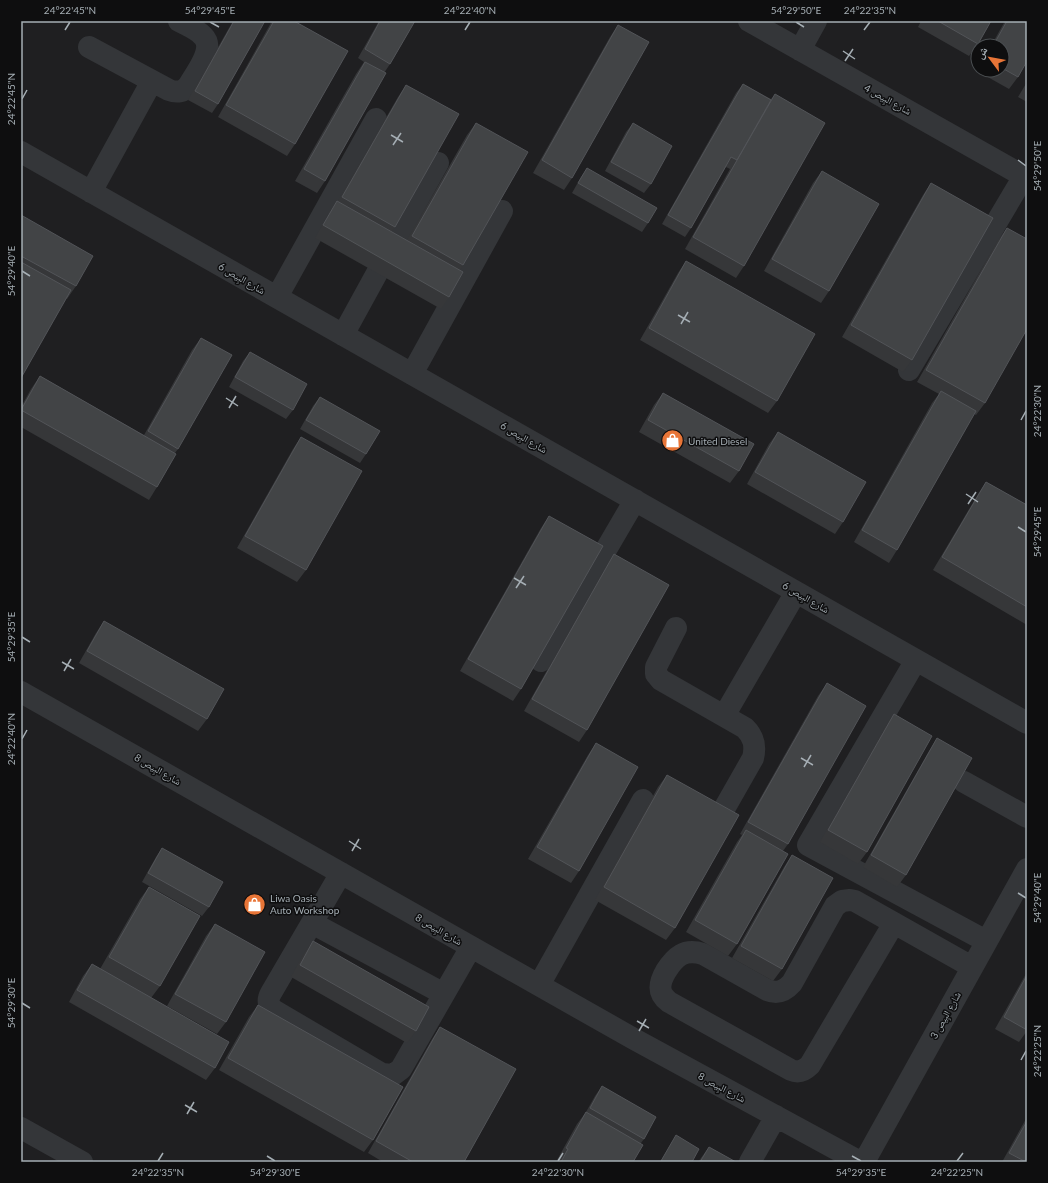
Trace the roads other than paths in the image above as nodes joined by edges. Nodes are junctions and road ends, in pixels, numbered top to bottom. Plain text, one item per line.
1 (179, 21) edge
2 (749, 21) edge
3 (816, 21) edge
4 (89, 47) dead end
5 (800, 50) junction
6 (152, 81) junction
7 (376, 119) dead end
8 (21, 152) edge
9 (438, 163) edge
10 (1026, 177) edge
11 (91, 192) junction
12 (502, 211) edge
13 (391, 248) edge
14 (377, 273) dead end
15 (277, 297) junction
16 (343, 335) junction
17 (909, 370) edge
18 (412, 374) junction
19 (635, 500) junction
20 (796, 592) junction
21 (676, 628) dead end
22 (916, 660) junction
23 (541, 661) edge
24 (21, 692) edge
25 (724, 716) junction
26 (1027, 723) edge
27 (964, 782) edge
28 (643, 800) dead end
29 (724, 809) edge
30 (1027, 817) edge
31 (1027, 869) edge
32 (340, 873) junction
33 (312, 923) junction
34 (894, 923) junction
35 (986, 941) junction
36 (471, 947) junction
37 (972, 967) junction
38 (539, 986) junction
39 (444, 994) junction
40 (776, 1116) junction
41 (21, 1128) edge
42 (852, 1160) edge
43 (82, 1162) edge
44 (750, 1162) edge

1 - 6 street
2 - 5 street, شارع البِيص 4
3 - 5 street
4 - 6 street
5 - 10 street, شارع البِيص 4
6 - 11 street
7 - 15 street
8 - 11 street, شارع البِيص 6
9 - 13 street
10 - 17 street
11 - 15 street, شارع البِيص 6
12 - 18 street
14 - 16 street
15 - 16 street, شارع البِيص 6
16 - 18 street, شارع البِيص 6
18 - 19 street, شارع البِيص 6
19 - 20 street, شارع البِيص 6
19 - 23 street
20 - 22 street, شارع البِيص 6
20 - 25 street
21 - 25 street
22 - 26 street, شارع البِيص 6
22 - 35 street
24 - 32 street, شارع البِيص 8
25 - 29 street
27 - 30 street
28 - 38 street
31 - 35 street, شارع البِيص 3
32 - 33 street
32 - 36 street, شارع البِيص 8
33 - 39 street
33 - 39 street
34 - 34 street
34 - 37 street
35 - 37 street, شارع البِيص 3
36 - 38 street, شارع البِيص 8
36 - 39 street
37 - 42 street, شارع البِيص 3
38 - 40 street, شارع البِيص 8
40 - 42 street, شارع البِيص 8
40 - 44 street
41 - 43 street

